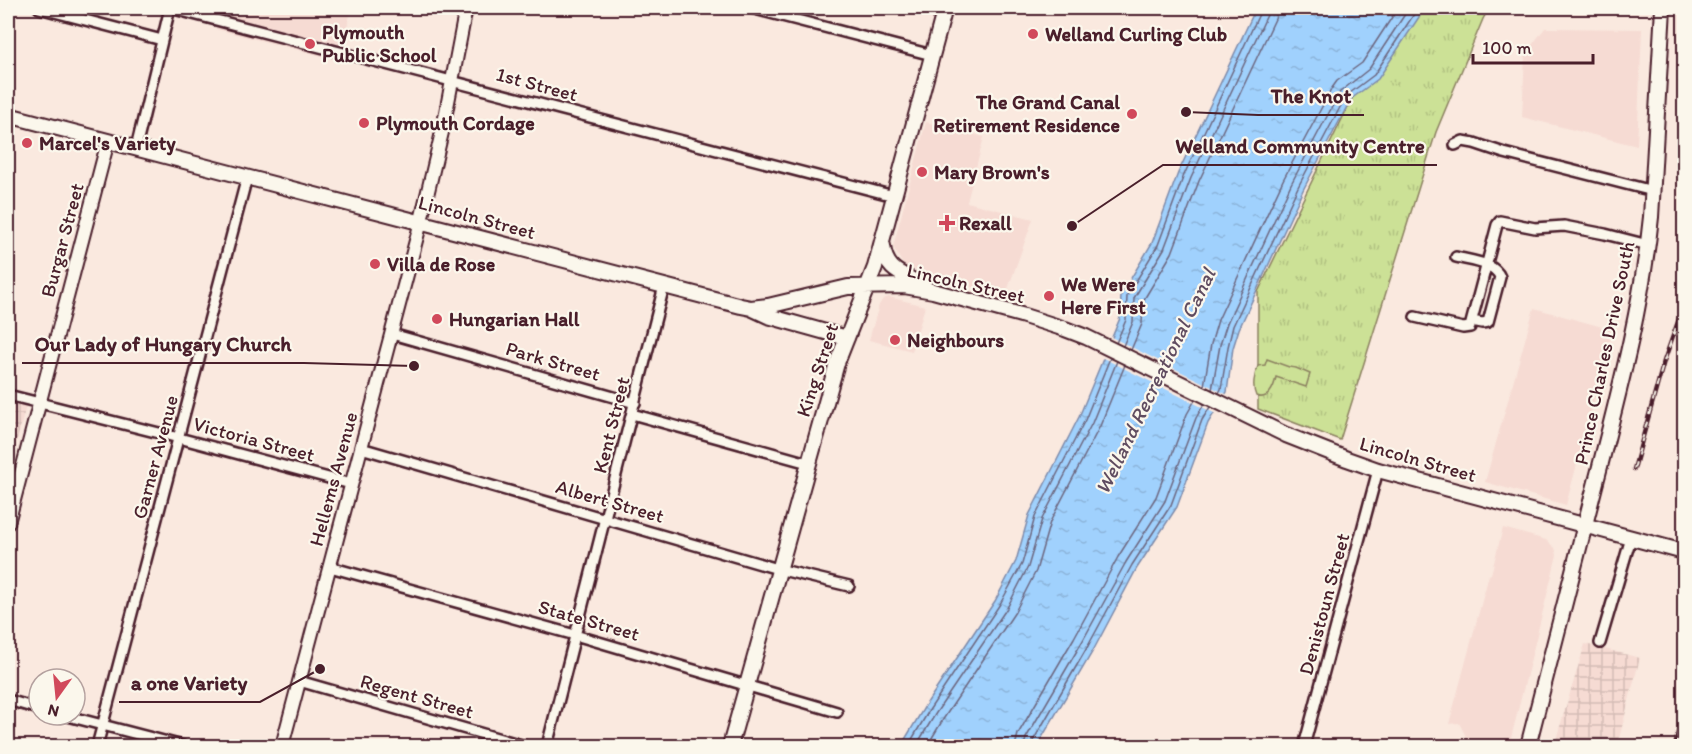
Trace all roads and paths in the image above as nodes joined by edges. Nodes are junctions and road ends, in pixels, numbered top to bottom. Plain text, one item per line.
1 (39, 8) edge
2 (170, 8) edge
3 (466, 8) edge
4 (752, 8) edge
5 (945, 8) edge
6 (1663, 8) edge
7 (162, 40) junction
8 (932, 55) junction
9 (452, 81) junction
10 (8, 115) edge
11 (108, 141) junction
12 (1455, 145) dead end
13 (136, 148) junction
14 (247, 177) junction
15 (1653, 191) junction
16 (894, 196) junction
17 (421, 222) junction
18 (883, 240) junction
19 (1648, 245) junction
20 (1456, 257) dead end
21 (1487, 265) junction
22 (664, 286) junction
23 (868, 286) junction
24 (933, 291) junction
25 (751, 308) junction
26 (1415, 316) dead end
27 (1472, 321) junction
28 (392, 334) junction
29 (847, 338) junction
30 (8, 394) edge
31 (40, 403) junction
32 (635, 403) junction
33 (632, 414) junction
34 (179, 438) junction
35 (361, 448) junction
36 (808, 464) junction
37 (1378, 470) junction
38 (351, 484) junction
39 (605, 518) junction
40 (8, 523) edge
41 (1585, 526) junction
42 (1630, 538) junction
43 (1684, 552) edge
44 (330, 567) junction
45 (778, 569) junction
46 (849, 586) dead end
47 (575, 635) junction
48 (1600, 643) dead end
49 (299, 681) junction
50 (746, 686) junction
51 (8, 700) edge
52 (27, 705) edge
53 (837, 712) dead end
54 (87, 721) edge
55 (102, 725) junction
56 (1684, 728) edge
57 (97, 747) edge
58 (183, 747) edge
59 (282, 747) edge
60 (525, 747) edge
61 (547, 747) edge
62 (730, 747) edge
63 (1304, 747) edge
64 (1528, 747) edge
65 (1680, 747) edge

1 - 7 street
2 - 7 street
2 - 9 street, 1st Street
3 - 9 street, Hellems Avenue
4 - 8 street
5 - 8 main road, King Street
6 - 15 main road, Prince Charles Drive South
7 - 13 street
8 - 16 main road, King Street
9 - 16 street, 1st Street
9 - 17 street, Hellems Avenue
10 - 11 main road, Lincoln Street
11 - 13 main road, Lincoln Street
11 - 31 street, Burgar Street
12 - 15 street
13 - 14 main road, Lincoln Street
14 - 17 main road, Lincoln Street
14 - 34 street, Garner Avenue
15 - 19 main road, Prince Charles Drive South
16 - 18 main road, King Street
17 - 22 main road, Lincoln Street
17 - 28 street, Hellems Avenue
18 - 23 main road, King Street
18 - 24 main road
19 - 21 street
19 - 41 main road, Prince Charles Drive South
20 - 21 street
21 - 27 street
21 - 27 street
22 - 25 main road, Lincoln Street
22 - 32 street, Kent Street
23 - 24 main road, Lincoln Street
23 - 25 main road, Lincoln Street
23 - 29 main road, King Street
24 - 37 main road, Lincoln Street
25 - 29 main road
26 - 27 street
28 - 32 street, Park Street
28 - 35 street, Hellems Avenue
29 - 36 main road, King Street
30 - 31 street, Victoria Street
31 - 34 street, Victoria Street
31 - 40 street, Burgar Street
32 - 33 street, Kent Street
33 - 36 street
33 - 39 street, Kent Street
34 - 38 street, Victoria Street
34 - 55 street, Garner Avenue
35 - 38 street, Hellems Avenue
35 - 39 street, Albert Street
36 - 45 main road, King Street
37 - 41 main road, Lincoln Street
37 - 63 street, Denistoun Street
38 - 44 street, Hellems Avenue
39 - 45 street, Albert Street
39 - 47 street, Kent Street
41 - 42 main road, Lincoln Street
41 - 64 main road, Prince Charles Drive South
42 - 43 main road, Lincoln Street
42 - 48 street
44 - 47 street, State Street
44 - 49 street, Hellems Avenue
45 - 46 street, Albert Street
45 - 50 main road, King Street
47 - 50 street, State Street
47 - 61 street, Kent Street
49 - 59 street, Hellems Avenue
49 - 60 street, Regent Street
50 - 53 street, State Street
50 - 62 main road, King Street
51 - 52 street
54 - 55 street
55 - 57 street, Garner Avenue
55 - 58 street
56 - 65 street

